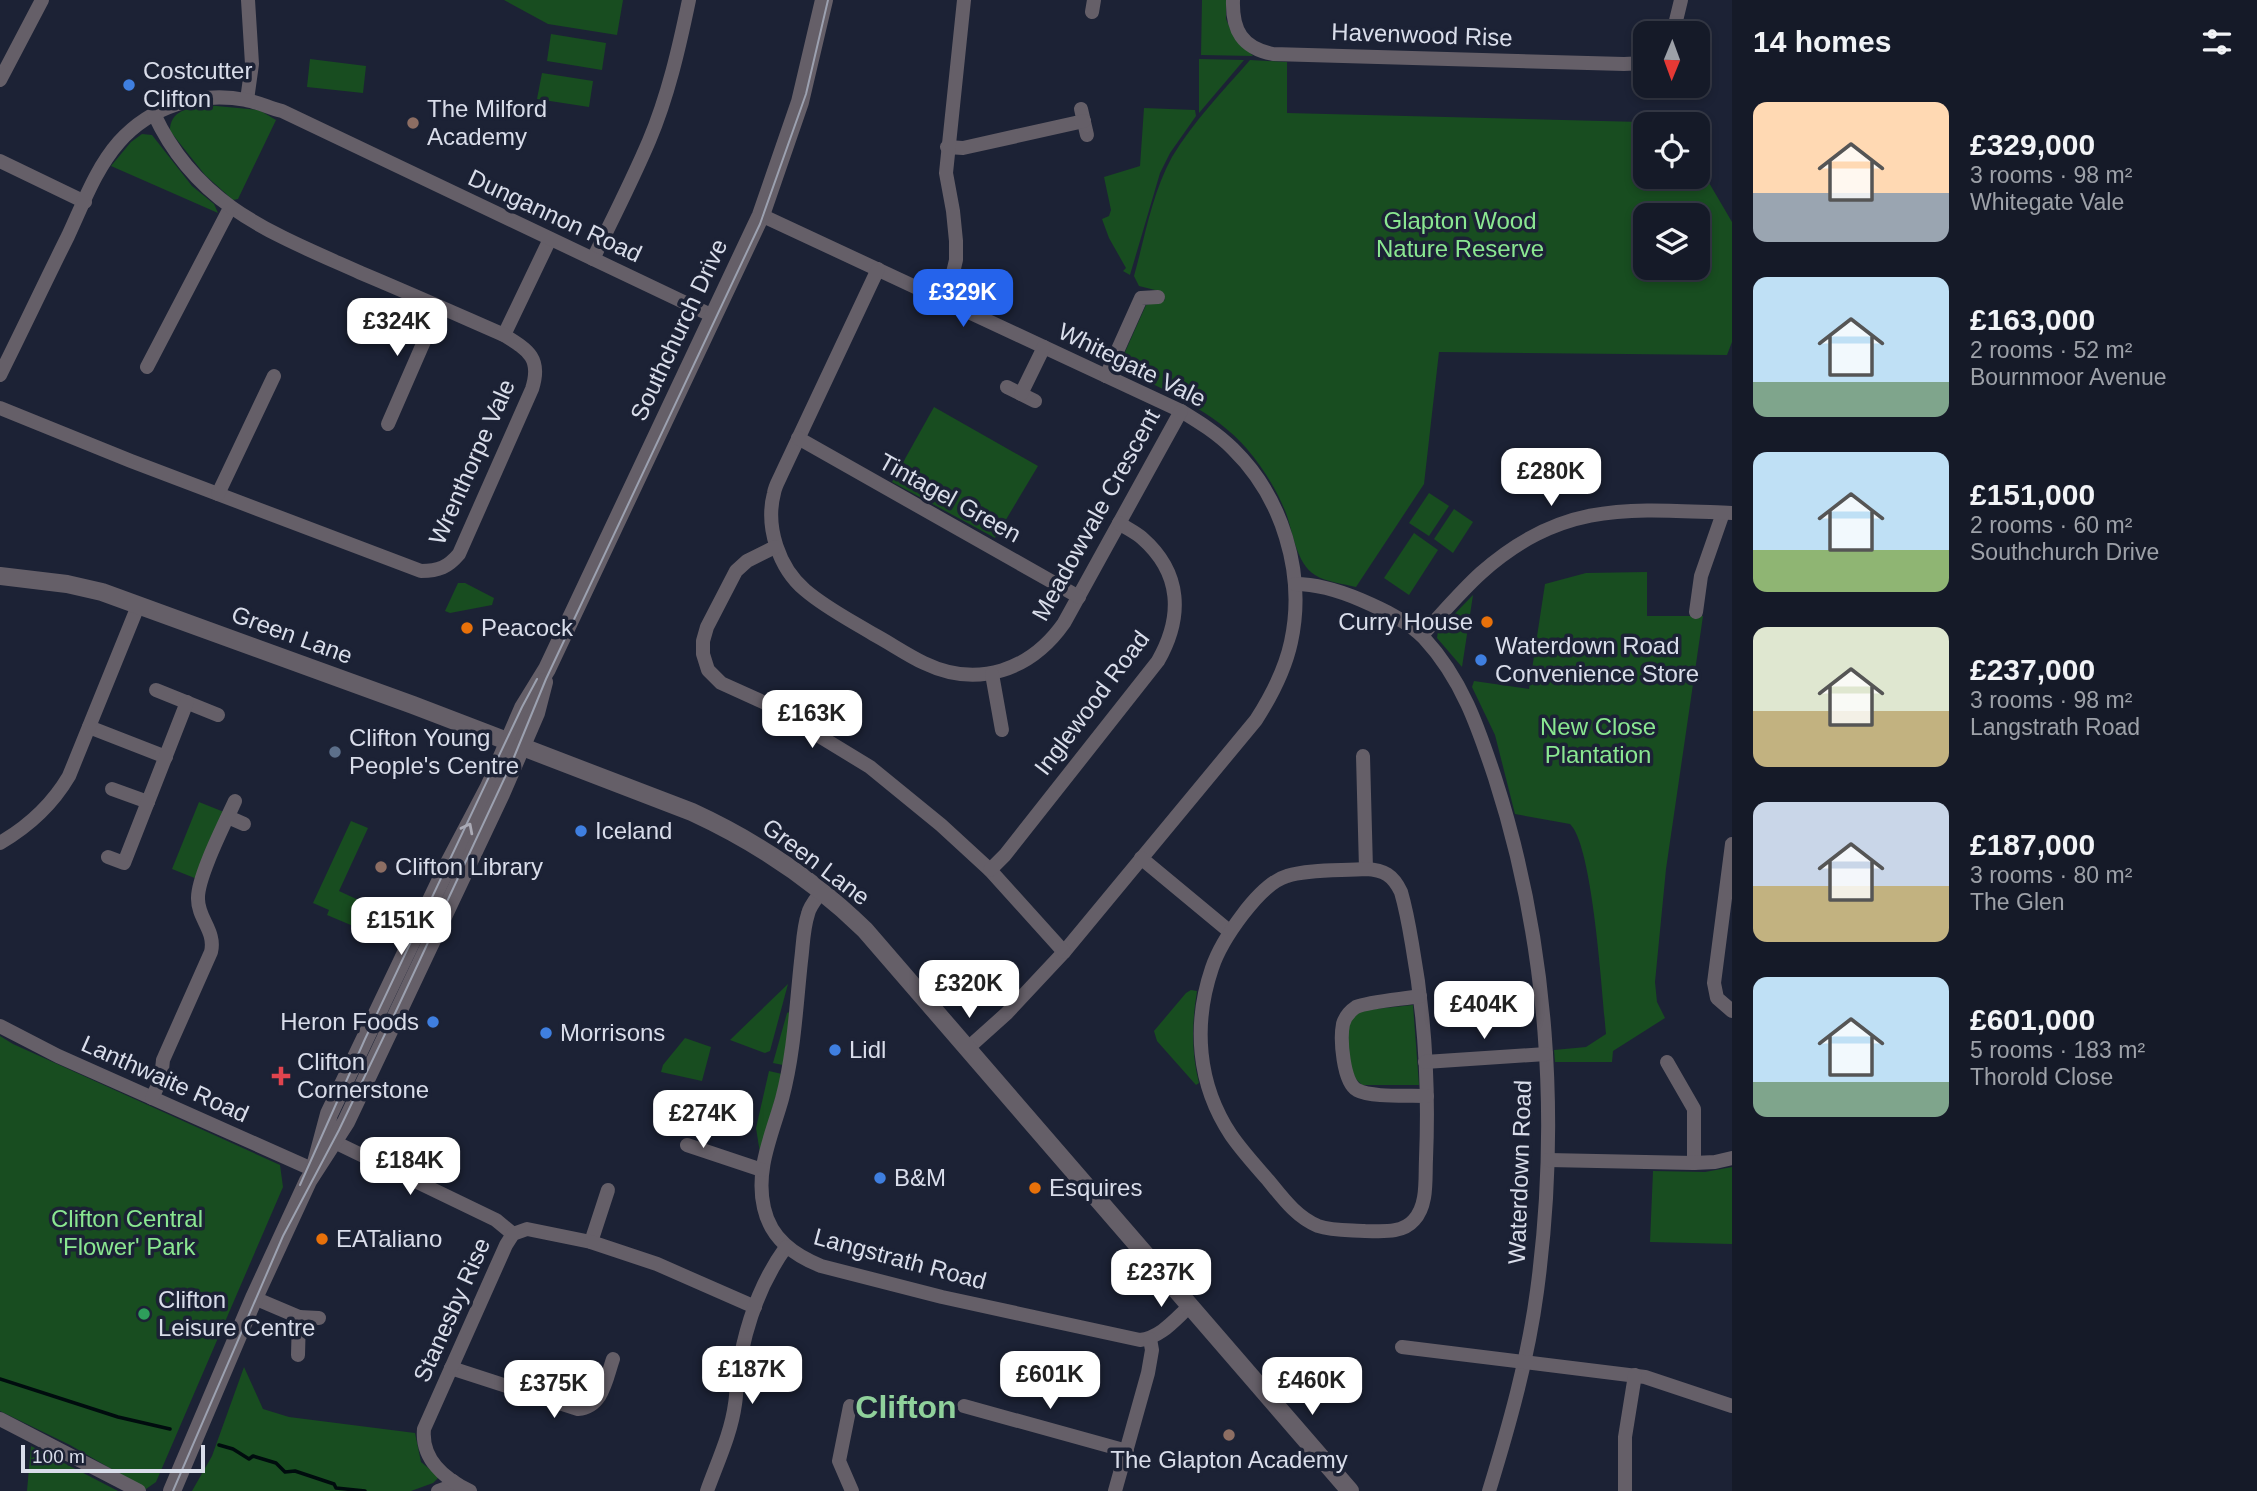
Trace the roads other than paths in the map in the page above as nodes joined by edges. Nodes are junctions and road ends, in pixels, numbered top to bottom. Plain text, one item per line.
1 (42, 0) edge
2 (248, 0) edge
3 (689, 0) edge
4 (824, 0) edge
5 (964, 0) edge
6 (1233, 0) edge
7 (1682, 0) edge
8 (1676, 21) edge
9 (1633, 64) edge
10 (0, 80) edge
11 (247, 100) junction
12 (154, 114) junction
13 (1084, 122) dead end
14 (947, 147) junction
15 (0, 161) edge
16 (85, 202) junction
17 (230, 208) junction
18 (761, 215) junction
19 (550, 239) junction
20 (593, 259) junction
21 (878, 270) junction
22 (1158, 297) dead end
23 (943, 300) junction
24 (439, 307) junction
25 (713, 316) junction
26 (504, 335) junction
27 (1044, 346) junction
28 (148, 367) dead end
29 (0, 375) edge
30 (274, 376) dead end
31 (1106, 376) junction
32 (1007, 387) dead end
33 (0, 408) edge
34 (1181, 411) junction
35 (388, 424) dead end
36 (798, 438) junction
37 (218, 494) junction
38 (1727, 513) edge
39 (1119, 523) junction
40 (775, 547) junction
41 (0, 576) edge
42 (1295, 584) junction
43 (1079, 597) junction
44 (138, 606) junction
45 (1696, 612) dead end
46 (1422, 635) junction
47 (992, 674) junction
48 (156, 690) dead end
49 (187, 702) junction
50 (218, 715) dead end
51 (89, 727) junction
52 (1002, 730) dead end
53 (515, 744) junction
54 (1363, 756) dead end
55 (166, 757) junction
56 (112, 789) dead end
57 (235, 801) dead end
58 (148, 802) junction
59 (228, 817) junction
60 (244, 824) dead end
61 (0, 843) edge
62 (1732, 844) edge
63 (108, 857) dead end
64 (1141, 858) junction
65 (1366, 869) junction
66 (990, 870) junction
67 (822, 891) junction
68 (1229, 932) junction
69 (1064, 952) junction
70 (1420, 996) junction
71 (1732, 1011) edge
72 (0, 1026) edge
73 (968, 1048) junction
74 (1546, 1054) junction
75 (1425, 1062) junction
76 (1667, 1062) dead end
77 (1427, 1096) junction
78 (152, 1098) junction
79 (329, 1139) junction
80 (683, 1142) dead end
81 (1732, 1158) edge
82 (1548, 1160) junction
83 (1694, 1163) junction
84 (314, 1170) junction
85 (762, 1170) junction
86 (608, 1188) dead end
87 (513, 1234) junction
88 (591, 1242) junction
89 (786, 1247) junction
90 (254, 1298) junction
91 (1191, 1305) junction
92 (755, 1307) junction
93 (299, 1317) junction
94 (319, 1318) dead end
95 (1150, 1339) junction
96 (1402, 1347) dead end
97 (298, 1355) dead end
98 (613, 1359) dead end
99 (1524, 1361) junction
100 (451, 1368) junction
101 (1635, 1375) junction
102 (850, 1406) dead end
103 (964, 1406) dead end
104 (1732, 1406) edge
105 (0, 1419) edge
106 (1127, 1451) junction
107 (453, 1480) junction
108 (138, 1491) edge
109 (172, 1491) edge
110 (439, 1491) edge
111 (470, 1491) edge
112 (707, 1491) edge
113 (852, 1491) edge
114 (1115, 1491) edge
115 (1350, 1491) edge
116 (1489, 1491) edge
117 (1625, 1491) edge

1 - 10 street
2 - 11 street
3 - 20 street
4 - 18 street, Southchurch Drive
5 - 14 street
6 - 9 street, Havenwood Rise
7 - 8 street
11 - 12 street, Dungannon Road
11 - 19 street, Dungannon Road
12 - 16 street, Dungannon Road
12 - 17 street, Wrenthorpe Vale
13 - 14 street
14 - 23 street
15 - 16 street
16 - 29 street, Dungannon Road
17 - 24 street, Wrenthorpe Vale
17 - 28 street
18 - 21 street, Whitegate Vale
18 - 25 street, Southchurch Drive
19 - 20 street, Dungannon Road
19 - 26 street
20 - 25 street, Dungannon Road
21 - 23 street, Whitegate Vale
21 - 36 street, Meadowvale Crescent
22 - 31 street
23 - 27 street, Whitegate Vale
24 - 26 street, Wrenthorpe Vale
24 - 35 street
25 - 53 street, Southchurch Drive
26 - 37 street, Wrenthorpe Vale
27 - 31 street, Whitegate Vale
27 - 32 street
30 - 37 street
31 - 34 street, Whitegate Vale
33 - 37 street, Wrenthorpe Vale
34 - 39 street, Meadowvale Crescent
34 - 42 street, Whitegate Vale
36 - 40 street, Meadowvale Crescent
36 - 43 street, Tintagel Green
38 - 45 street
38 - 46 street
39 - 43 street, Meadowvale Crescent
39 - 66 street, Inglewood Road
40 - 47 street, Meadowvale Crescent
40 - 66 street
41 - 44 street, Green Lane
42 - 46 street, Waterdown Road
42 - 64 street, Whitegate Vale
43 - 47 street, Meadowvale Crescent
44 - 51 street
44 - 53 street, Green Lane
46 - 74 street, Waterdown Road
47 - 52 street
48 - 49 street
49 - 50 street
49 - 55 street
51 - 55 street
51 - 61 street
53 - 67 street, Green Lane
53 - 79 street, Southchurch Drive
54 - 65 street
55 - 58 street
56 - 58 street
57 - 59 street
58 - 63 street
59 - 60 street
59 - 78 street
62 - 71 street
64 - 68 street
64 - 69 street, Whitegate Vale
65 - 68 street
65 - 70 street
66 - 69 street
67 - 73 street, Green Lane
67 - 85 street, Langstrath Road
68 - 77 street
69 - 73 street, Whitegate Vale
70 - 75 street
70 - 77 street
72 - 78 street, Lanthwaite Road
73 - 91 street, Green Lane
74 - 75 street
74 - 82 street, Waterdown Road
75 - 77 street
76 - 83 street
78 - 84 street, Lanthwaite Road
79 - 84 street, Southchurch Drive
79 - 87 street
80 - 85 street
81 - 83 street
82 - 83 street
82 - 99 street, Waterdown Road
84 - 90 street, Southchurch Drive
85 - 89 street, Langstrath Road
86 - 88 street
87 - 88 street, Stanesby Rise
87 - 100 street, Stanesby Rise
88 - 92 street, Stanesby Rise
89 - 92 street
89 - 95 street, Langstrath Road
90 - 93 street
90 - 109 street, Southchurch Drive
91 - 95 street
91 - 115 street, Green Lane
92 - 112 street
93 - 94 street
93 - 97 street
95 - 106 street
96 - 99 street
98 - 100 street
99 - 101 street
99 - 116 street, Waterdown Road
100 - 107 street, Stanesby Rise
101 - 104 street
101 - 117 street
102 - 113 street
103 - 106 street
105 - 108 street
106 - 114 street
107 - 110 street
107 - 111 street, Stanesby Rise

